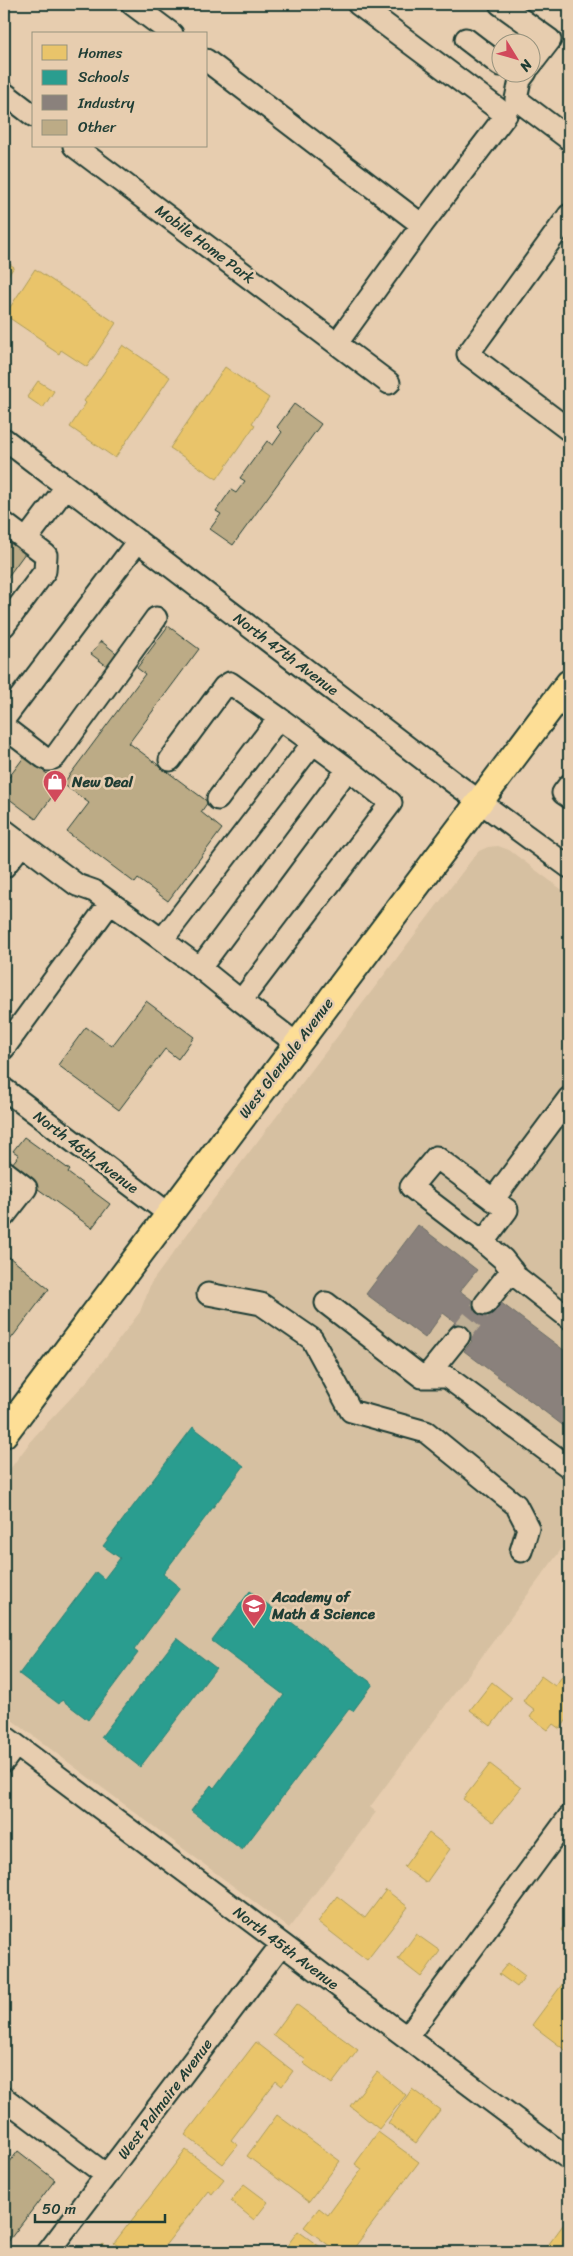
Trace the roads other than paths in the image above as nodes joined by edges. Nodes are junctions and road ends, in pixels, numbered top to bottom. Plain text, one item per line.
1 (132, 4) edge
2 (360, 4) edge
3 (500, 4) edge
4 (169, 32) edge
5 (539, 32) edge
6 (540, 33) edge
7 (466, 39) dead end
8 (540, 52) edge
9 (490, 58) edge
10 (208, 62) edge
11 (520, 82) edge
12 (4, 93) edge
13 (32, 114) edge
14 (569, 139) edge
15 (77, 148) edge
16 (569, 215) edge
17 (422, 225) junction
18 (337, 343) junction
19 (389, 382) dead end
20 (569, 430) edge
21 (4, 439) edge
22 (66, 487) junction
23 (4, 524) edge
24 (26, 540) junction
25 (138, 541) junction
26 (156, 618) dead end
27 (4, 626) edge
28 (569, 683) edge
29 (279, 718) junction
30 (4, 719) edge
31 (4, 727) edge
32 (313, 743) junction
33 (170, 760) dead end
34 (348, 769) junction
35 (569, 785) edge
36 (569, 797) edge
37 (218, 799) dead end
38 (480, 802) junction
39 (4, 830) edge
40 (22, 844) junction
41 (4, 867) edge
42 (569, 867) edge
43 (110, 903) junction
44 (162, 940) junction
45 (200, 968) junction
46 (242, 1001) junction
47 (297, 1044) junction
48 (4, 1048) edge
49 (4, 1089) edge
50 (569, 1098) edge
51 (4, 1170) edge
52 (493, 1200) junction
53 (169, 1214) junction
54 (4, 1216) edge
55 (483, 1242) junction
56 (512, 1270) junction
57 (208, 1294) dead end
58 (326, 1303) dead end
59 (484, 1304) tunnel mouth
60 (569, 1318) edge
61 (459, 1336) tunnel mouth
62 (426, 1377) junction
63 (4, 1434) edge
64 (569, 1466) edge
65 (521, 1551) dead end
66 (8, 1747) edge
67 (569, 1816) edge
68 (281, 1945) junction
69 (407, 2037) junction
70 (4, 2098) edge
71 (569, 2159) edge
72 (106, 2175) junction
73 (48, 2252) edge

1 - 4 street
2 - 17 street
3 - 5 street
6 - 8 street
7 - 9 street
10 - 17 street
11 - 14 street
12 - 13 street
15 - 18 street, Mobile Home Park
16 - 20 street
17 - 18 street
18 - 19 street, Mobile Home Park
21 - 22 street, North 47th Avenue
22 - 24 street
22 - 25 street, North 47th Avenue
23 - 24 street
24 - 27 street
25 - 30 street
25 - 38 street, North 47th Avenue
26 - 31 street
28 - 38 main road, West Glendale Avenue
29 - 32 street
29 - 33 street
29 - 37 street
32 - 34 street
32 - 44 street
34 - 45 street
34 - 46 street
35 - 36 street
38 - 42 street, North 47th Avenue
38 - 47 main road, West Glendale Avenue
39 - 40 street
40 - 41 street
40 - 43 street
43 - 44 street
43 - 48 street
44 - 45 street
45 - 46 street
46 - 47 street
47 - 53 main road, West Glendale Avenue
49 - 53 street, North 46th Avenue
50 - 52 street
51 - 54 street
52 - 55 street
52 - 55 street
53 - 63 main road, West Glendale Avenue
55 - 56 street
56 - 59 street
56 - 60 street
57 - 65 street
58 - 62 street
61 - 62 street
62 - 64 street
66 - 68 street, North 45th Avenue
67 - 69 street
68 - 69 street, North 45th Avenue
68 - 72 street, West Palmaire Avenue
69 - 71 street, North 45th Avenue
70 - 72 street
72 - 73 street, West Palmaire Avenue

